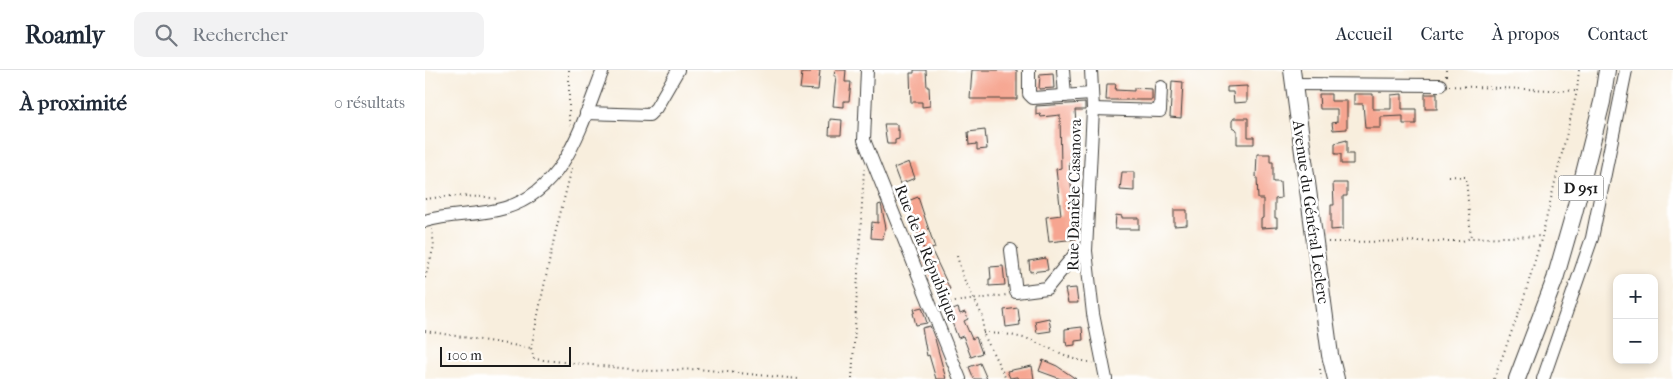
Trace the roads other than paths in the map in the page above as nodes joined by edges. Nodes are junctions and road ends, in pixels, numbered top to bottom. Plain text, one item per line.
1 (603, 70) edge
2 (678, 70) edge
3 (867, 70) edge
4 (1029, 70) edge
5 (1063, 70) edge
6 (1091, 70) edge
7 (1597, 70) edge
8 (1607, 70) edge
9 (1626, 70) edge
10 (1293, 77) edge
11 (1440, 85) road end
12 (1161, 87) dead end
13 (1091, 94) junction
14 (1065, 96) junction
15 (1093, 109) junction
16 (586, 113) junction
17 (428, 220) edge
18 (1011, 250) dead end
19 (1086, 251) junction
20 (1545, 303) junction
21 (1105, 373) edge
22 (961, 379) edge
23 (1336, 379) edge
24 (1517, 379) edge
25 (1543, 379) edge

1 - 16 street
2 - 16 street
3 - 22 street, Rue de la République
4 - 14 street
5 - 14 street
6 - 13 street, Rue Danièle Casanova
7 - 20 main road, D 951
8 - 20 main road, D 951
9 - 25 street
10 - 11 street
10 - 23 main road, Avenue du Général Leclerc
12 - 15 street
13 - 14 street
13 - 15 street, Rue Danièle Casanova
15 - 19 street, Rue Danièle Casanova
16 - 17 street
18 - 19 street
19 - 21 street, Rue Danièle Casanova
20 - 24 main road, D 951

